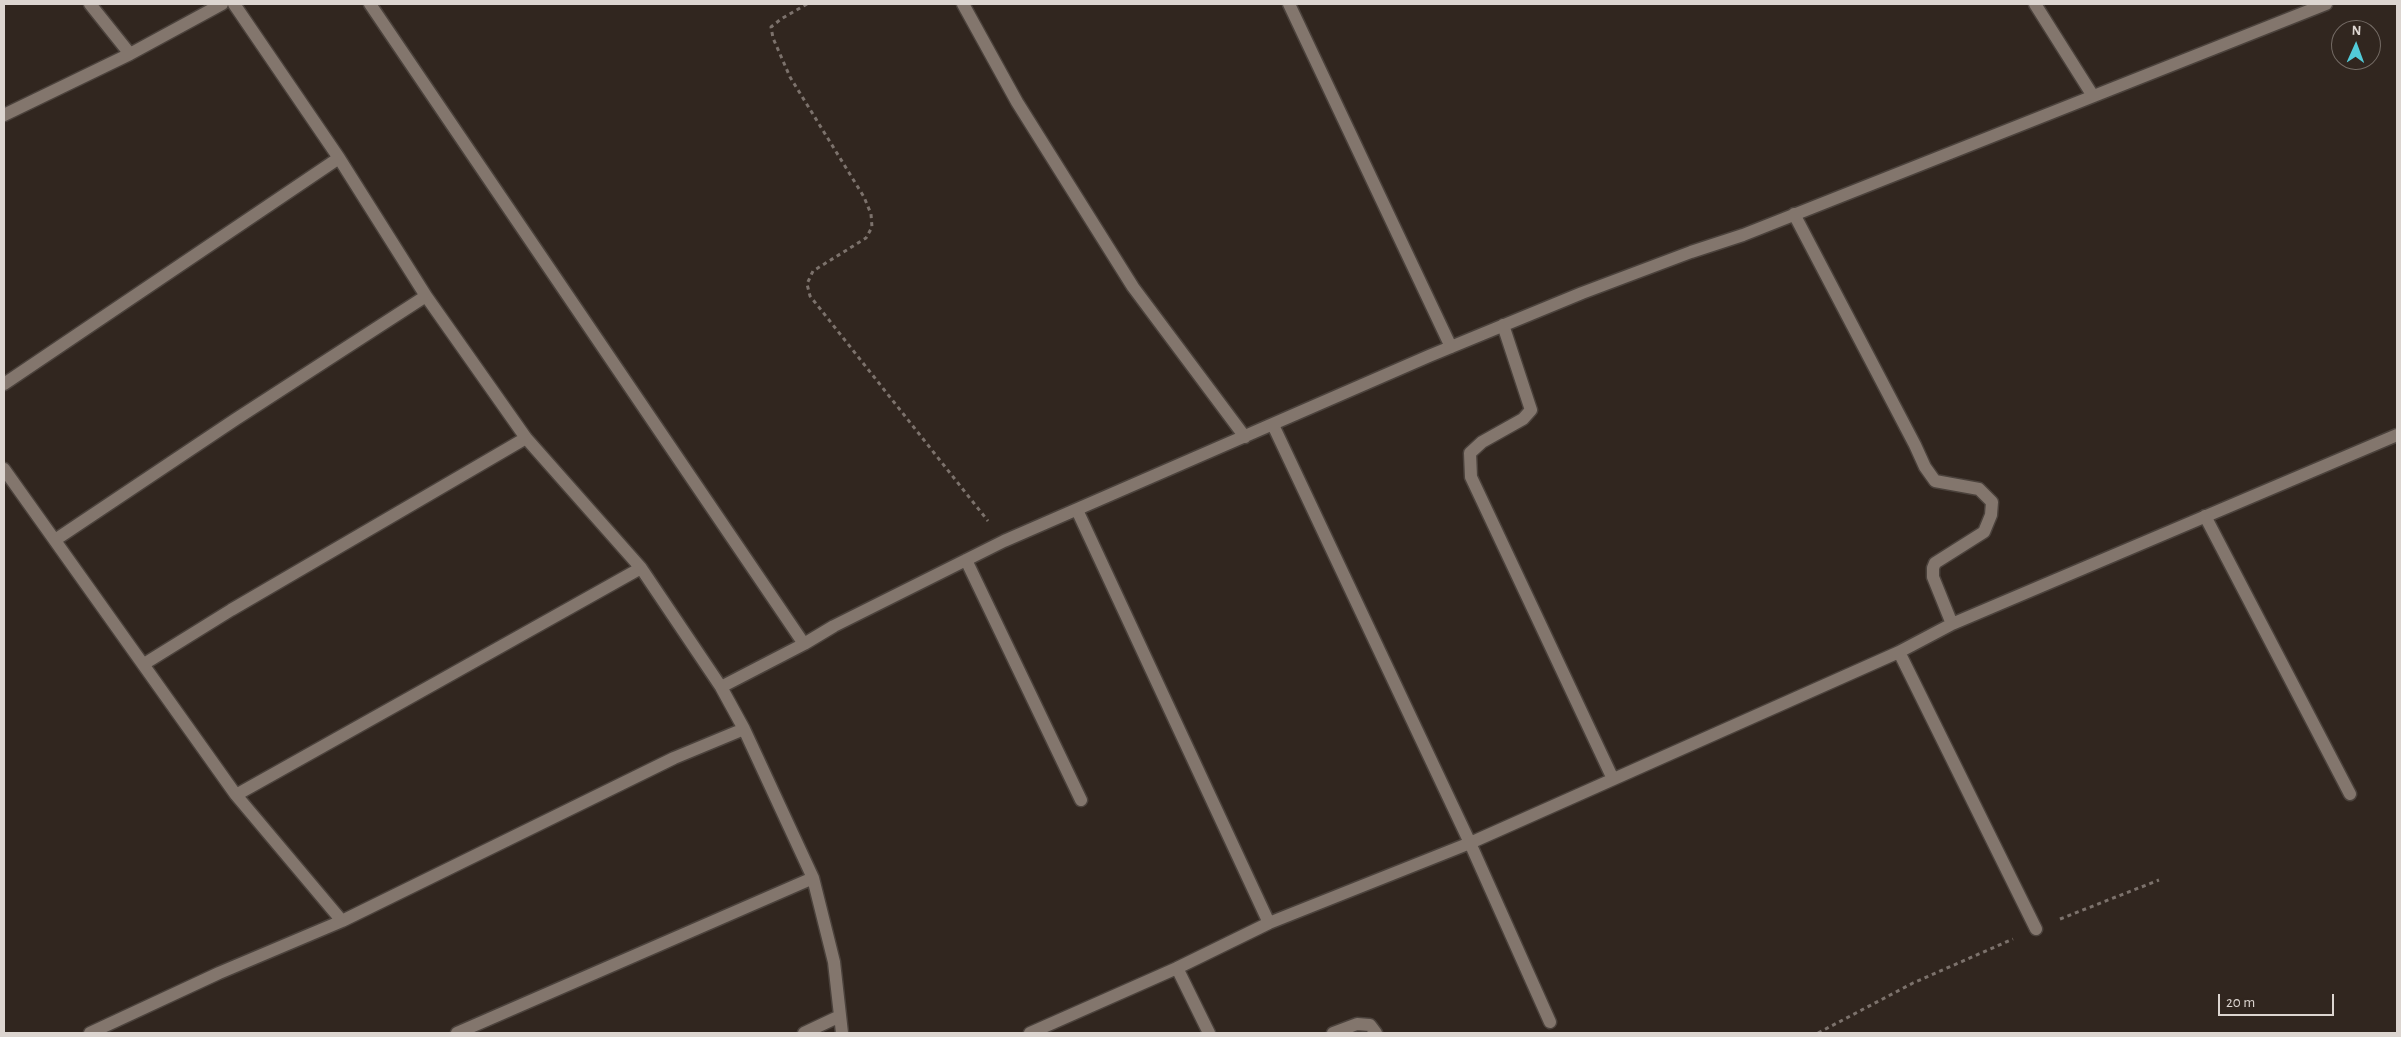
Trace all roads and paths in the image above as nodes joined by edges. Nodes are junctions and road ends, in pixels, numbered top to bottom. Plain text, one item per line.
1 (90, 4) edge
2 (222, 4) edge
3 (234, 4) edge
4 (370, 4) edge
5 (807, 4) edge
6 (963, 4) edge
7 (1289, 4) edge
8 (2036, 4) edge
9 (2326, 4) edge
10 (130, 54) junction
11 (2093, 96) junction
12 (4, 115) edge
13 (339, 158) junction
14 (1794, 214) junction
15 (426, 296) junction
16 (1503, 325) junction
17 (1451, 346) junction
18 (4, 384) edge
19 (1273, 425) junction
20 (2397, 435) edge
21 (1245, 437) junction
22 (526, 438) junction
23 (4, 469) edge
24 (1077, 510) junction
25 (2205, 516) junction
26 (55, 540) junction
27 (1004, 541) junction
28 (966, 560) junction
29 (641, 568) junction
30 (1952, 624) junction
31 (804, 644) junction
32 (1898, 652) junction
33 (144, 664) junction
34 (721, 687) junction
35 (744, 729) junction
36 (1612, 780) junction
37 (2350, 794) dead end
38 (236, 795) junction
39 (1081, 800) dead end
40 (1470, 843) junction
41 (812, 878) junction
42 (2160, 880) dead end
43 (342, 921) junction
44 (1269, 923) junction
45 (2036, 929) junction
46 (1177, 968) junction
47 (840, 1016) junction
48 (1550, 1022) dead end
49 (90, 1033) edge
50 (457, 1033) edge
51 (804, 1033) edge
52 (842, 1033) edge
53 (1030, 1033) edge
54 (1209, 1033) edge
55 (1333, 1033) edge
56 (1376, 1033) edge
57 (1818, 1033) edge

1 - 10 street
2 - 10 street
3 - 13 street
4 - 31 street
5 - 27 path
6 - 21 street
7 - 17 street
8 - 11 street
9 - 11 street
10 - 12 street
11 - 14 street
13 - 15 street
13 - 18 street
14 - 16 street
14 - 30 street
15 - 22 street
15 - 26 street
16 - 17 street
16 - 36 street
17 - 19 street
19 - 21 street
19 - 40 street
20 - 25 street
21 - 24 street
22 - 29 street
22 - 33 street
23 - 26 street
24 - 27 street
24 - 44 street
25 - 30 street
25 - 37 street
26 - 33 street
27 - 28 street
28 - 31 street
28 - 39 street
29 - 34 street
29 - 38 street
30 - 32 street
31 - 34 street
32 - 36 street
32 - 45 street
33 - 38 street
34 - 35 street
35 - 41 street
35 - 43 street
36 - 40 street
38 - 43 street
40 - 44 street
40 - 48 street
41 - 47 street
41 - 50 street
42 - 45 path
43 - 49 street
44 - 46 street
45 - 57 path
46 - 53 street
46 - 54 street
47 - 51 street
47 - 52 street
55 - 56 street

